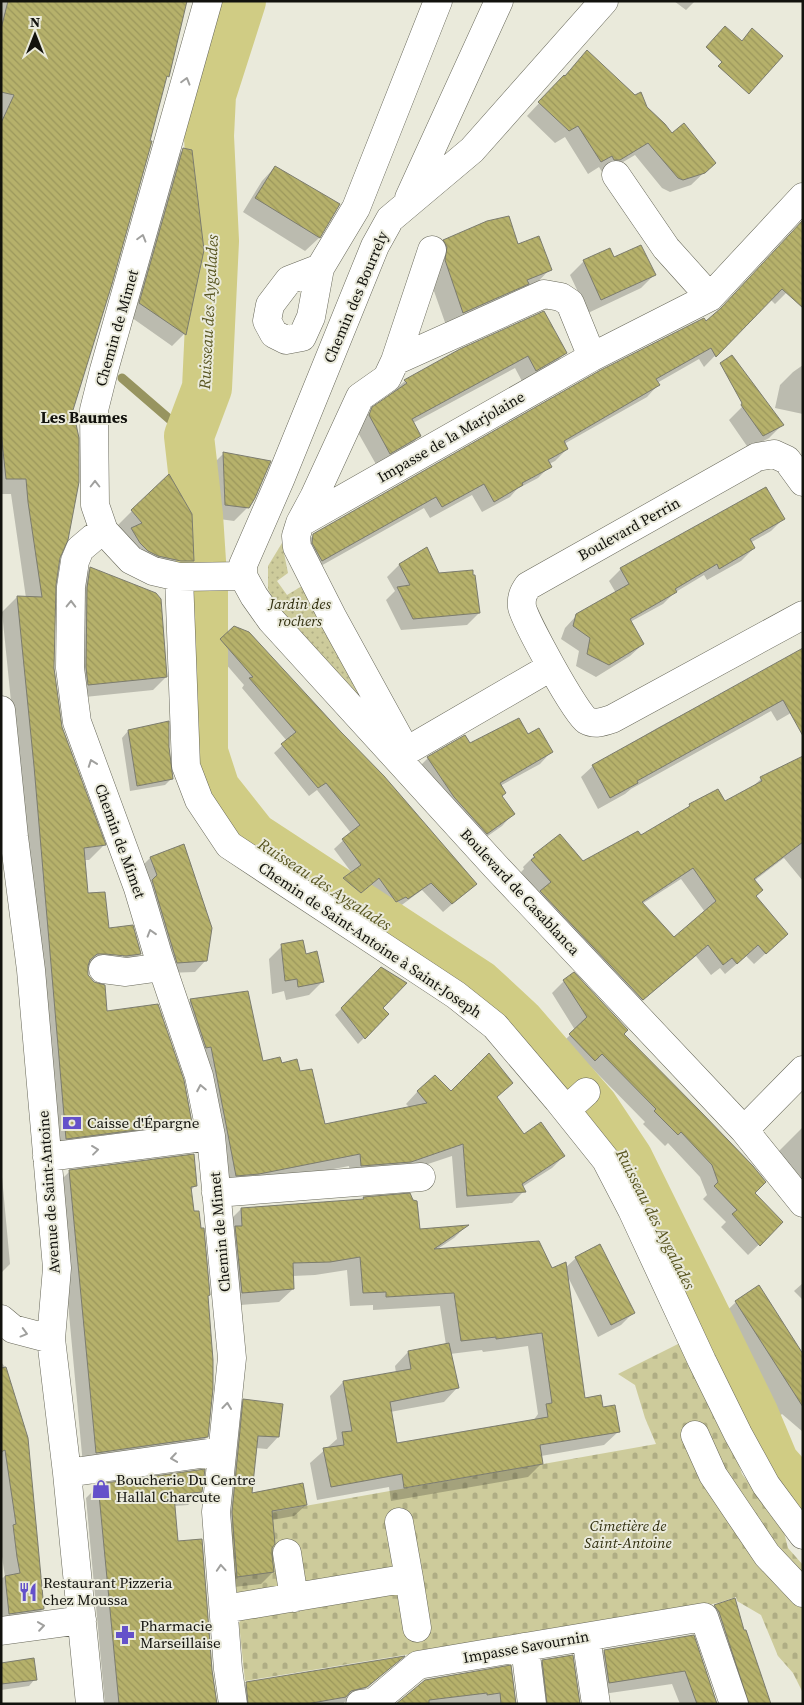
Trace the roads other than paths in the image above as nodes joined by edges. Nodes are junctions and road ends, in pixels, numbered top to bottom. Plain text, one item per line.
1 (208, 1) edge
2 (438, 1) edge
3 (499, 1) edge
4 (604, 1) edge
5 (616, 175) dead end
6 (803, 198) edge
7 (407, 203) junction
8 (432, 250) dead end
9 (320, 268) dead end
10 (710, 297) junction
11 (592, 357) junction
12 (395, 361) junction
13 (803, 482) edge
14 (300, 523) junction
15 (104, 531) junction
16 (235, 576) junction
17 (186, 577) junction
18 (803, 615) edge
19 (550, 666) junction
20 (1, 710) edge
21 (401, 754) junction
22 (5, 845) edge
23 (162, 967) junction
24 (104, 969) dead end
25 (803, 1070) edge
26 (744, 1130) junction
27 (211, 1136) junction
28 (47, 1157) junction
29 (421, 1177) dead end
30 (216, 1193) junction
31 (803, 1203) edge
32 (1, 1319) edge
33 (51, 1339) junction
34 (695, 1435) dead end
35 (222, 1451) junction
36 (67, 1473) junction
37 (399, 1522) dead end
38 (803, 1535) edge
39 (287, 1553) dead end
40 (797, 1576) edge
41 (409, 1578) junction
42 (294, 1598) junction
43 (224, 1609) junction
44 (82, 1620) junction
45 (417, 1628) dead end
46 (1, 1631) edge
47 (586, 1637) junction
48 (525, 1647) junction
49 (90, 1704) edge
50 (233, 1704) edge
51 (360, 1704) edge
52 (532, 1704) edge
53 (596, 1704) edge
54 (734, 1704) edge

15 -> 1 street, Chemin de Mimet
2 - 9 street
3 - 7 street
4 - 7 street, Chemin des Bourrely
5 - 10 street
6 - 10 street, Impasse de la Marjolaine
7 - 16 street, Chemin des Bourrely
8 - 12 street
10 - 11 street, Impasse de la Marjolaine
11 - 12 street
11 - 14 street, Impasse de la Marjolaine
12 - 14 street
13 - 19 street, Boulevard Perrin
14 - 21 street
15 - 17 street
23 -> 15 street, Chemin de Mimet
16 - 17 street
16 - 21 street, Boulevard de Casablanca
17 - 38 street, Chemin de Saint-Antoine à Saint-Joseph
18 - 19 street, Boulevard Perrin
19 - 21 street
20 - 22 street, Avenue de Saint-Antoine
21 - 26 street, Boulevard de Casablanca
22 - 28 street, Avenue de Saint-Antoine
22 - 33 street
23 - 24 street
27 -> 23 street, Chemin de Mimet
25 - 26 street
26 - 31 street, Boulevard de Casablanca
28 -> 27 street
27 - 30 street, Chemin de Mimet
28 - 33 street, Avenue de Saint-Antoine
29 - 30 street
35 -> 30 street, Chemin de Mimet
32 -> 33 street
33 - 36 street, Avenue de Saint-Antoine
34 - 40 street
35 -> 36 street
43 -> 35 street, Chemin de Mimet
36 - 44 street, Avenue de Saint-Antoine
37 - 41 street
39 - 42 street
41 - 42 street
41 - 45 street
42 - 43 street
43 - 50 street, Chemin de Mimet
46 -> 44 street
44 - 49 street, Avenue de Saint-Antoine
47 - 48 street, Impasse Savournin
47 - 53 street
47 - 54 street, Impasse Savournin
48 - 51 street, Impasse Savournin
48 - 52 street

